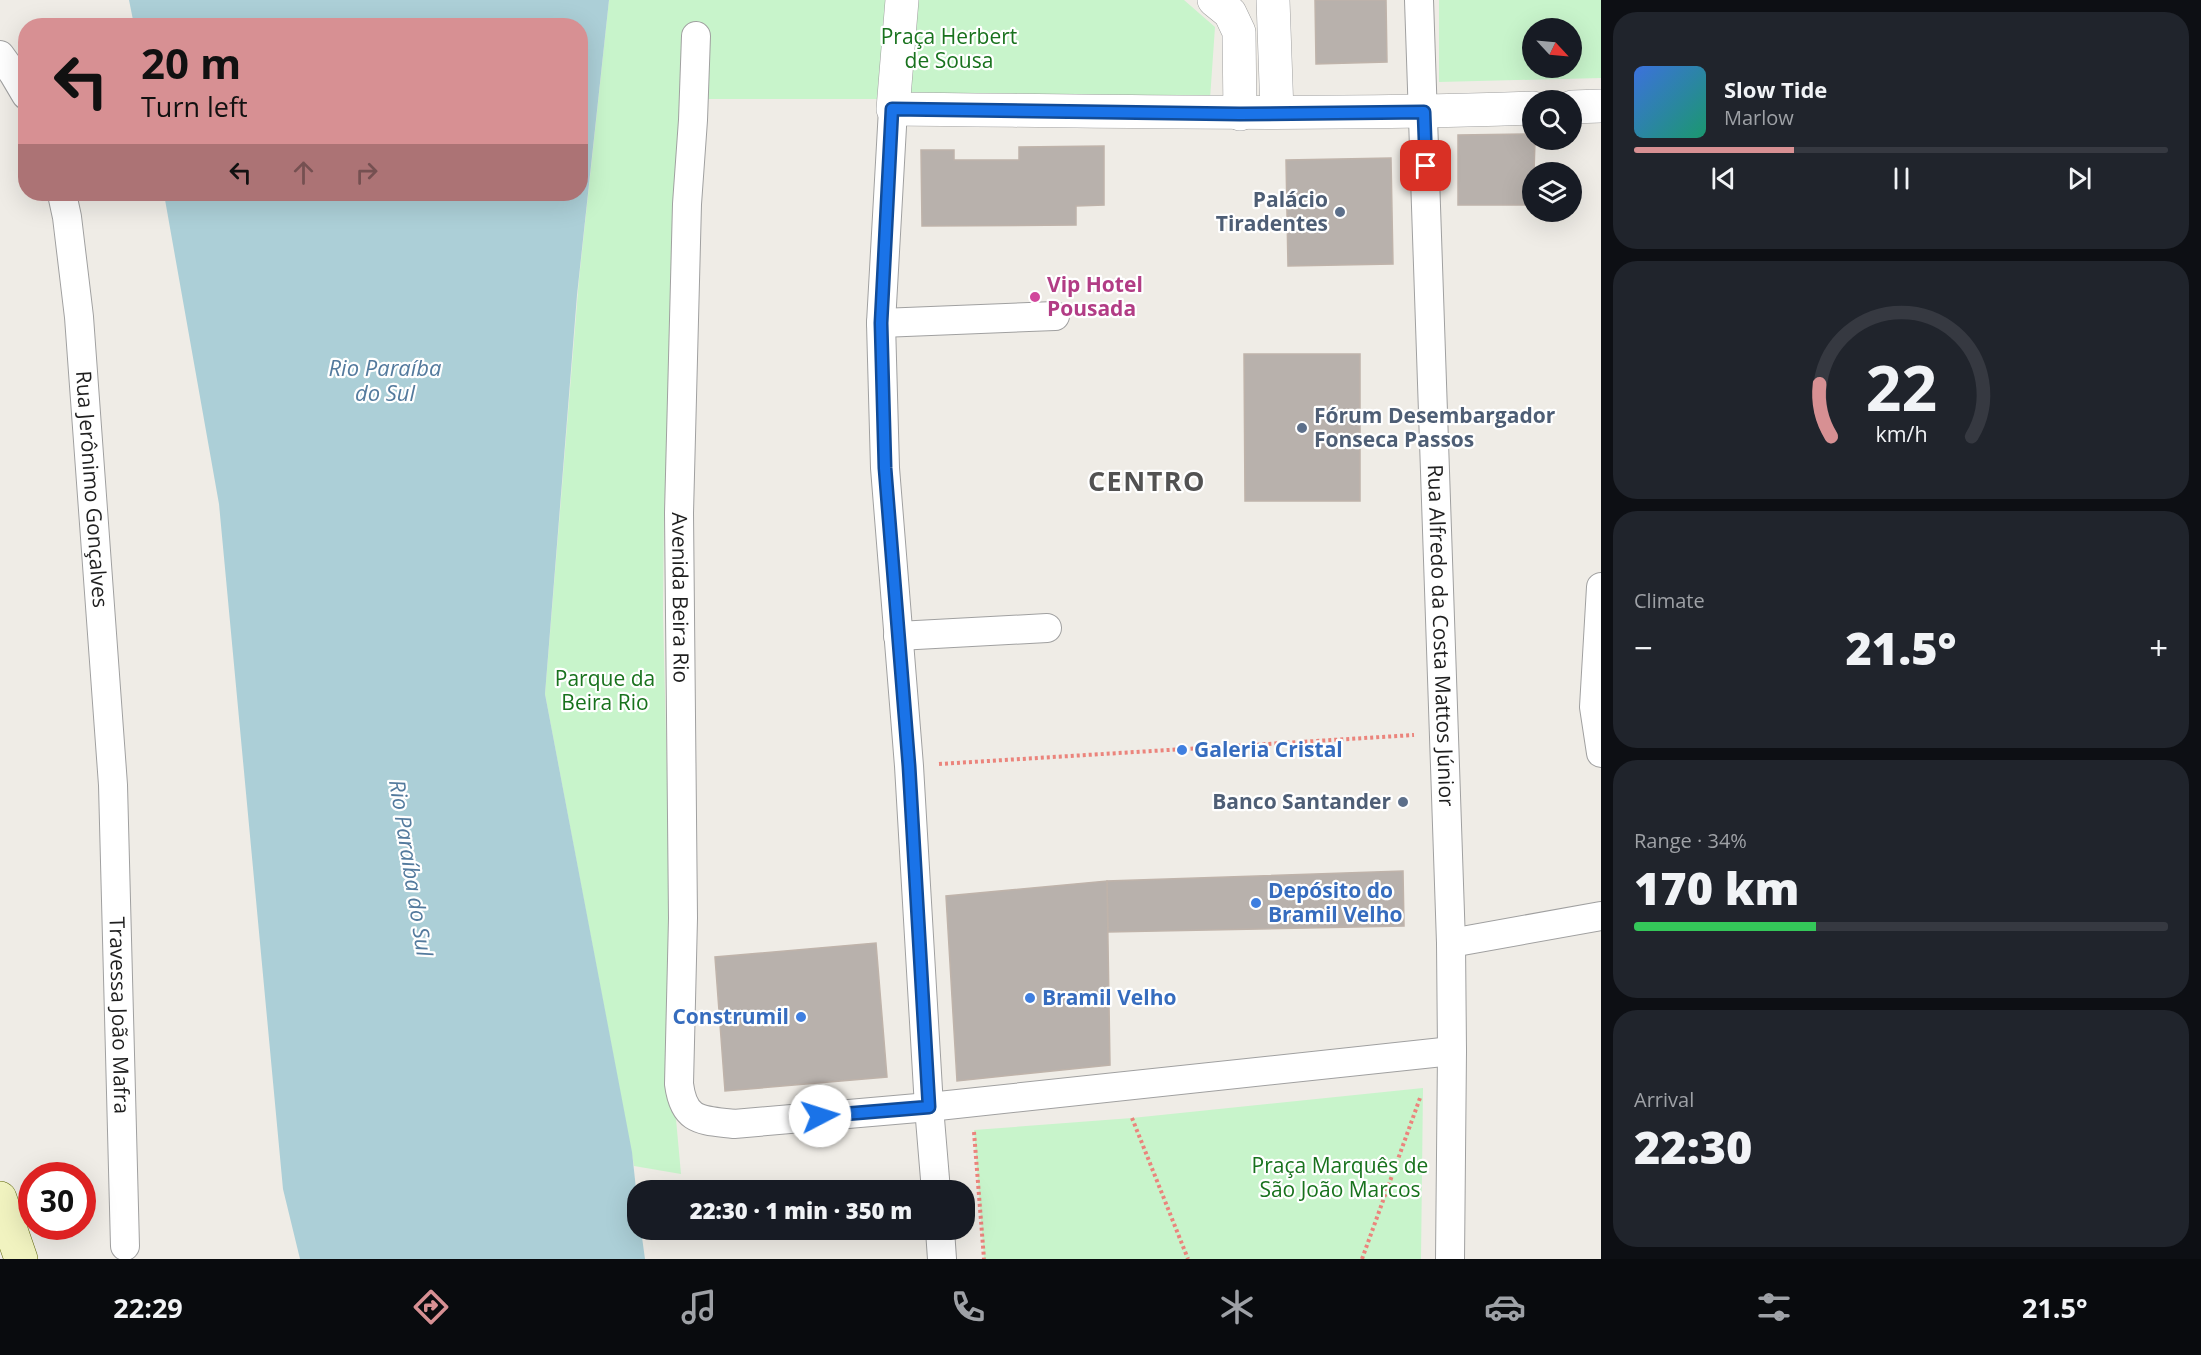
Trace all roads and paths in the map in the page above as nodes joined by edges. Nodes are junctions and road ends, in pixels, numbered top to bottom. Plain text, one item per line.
1 (902, 0) edge
2 (1214, 0) edge
3 (1273, 0) edge
4 (1419, 0) edge
5 (696, 36) dead end
6 (0, 55) edge
7 (18, 80) edge
8 (1601, 106) edge
9 (1582, 107) edge
10 (1522, 108) edge
11 (892, 109) junction
12 (1277, 112) junction
13 (1424, 112) junction
14 (1240, 114) junction
15 (64, 201) edge
16 (1055, 316) dead end
17 (881, 323) junction
18 (1601, 587) edge
19 (1047, 628) dead end
20 (898, 636) junction
21 (1445, 733) junction
22 (1601, 753) edge
23 (909, 766) junction
24 (113, 785) joint
25 (1601, 916) edge
26 (1451, 943) junction
27 (1452, 1051) junction
28 (1423, 1088) dead end
29 (929, 1107) junction
30 (1144, 1117) dead end
31 (1132, 1118) junction
32 (1121, 1119) dead end
33 (974, 1130) dead end
34 (935, 1180) edge
35 (0, 1198) edge
36 (941, 1240) edge
37 (125, 1246) dead end
38 (21, 1259) edge
39 (942, 1259) edge
40 (984, 1259) edge
41 (1188, 1259) edge
42 (1362, 1259) edge
43 (1450, 1259) edge

1 - 11 street
2 - 14 street
3 - 12 street
4 - 13 street, Rua Alfredo da Costa Mattos Júnior
5 - 29 street, Avenida Beira Rio
6 - 7 street
8 - 9 street
10 - 13 street
11 - 14 street
11 - 17 street
12 - 13 street
12 - 14 street
13 - 21 street, Rua Alfredo da Costa Mattos Júnior
15 - 24 street, Rua Jerônimo Gonçalves
16 - 17 street
17 - 20 street
18 - 22 street
19 - 20 street
20 - 23 street
21 - 23 path
21 - 26 street, Rua Alfredo da Costa Mattos Júnior
23 - 29 street
24 - 37 street, Travessa João Mafra
25 - 26 street
26 - 27 street, Rua Alfredo da Costa Mattos Júnior
27 - 29 street
27 - 43 street
28 - 42 path
29 - 34 street
30 - 31 path
31 - 32 path
31 - 41 path
33 - 40 path
35 - 38 main road
36 - 39 street

